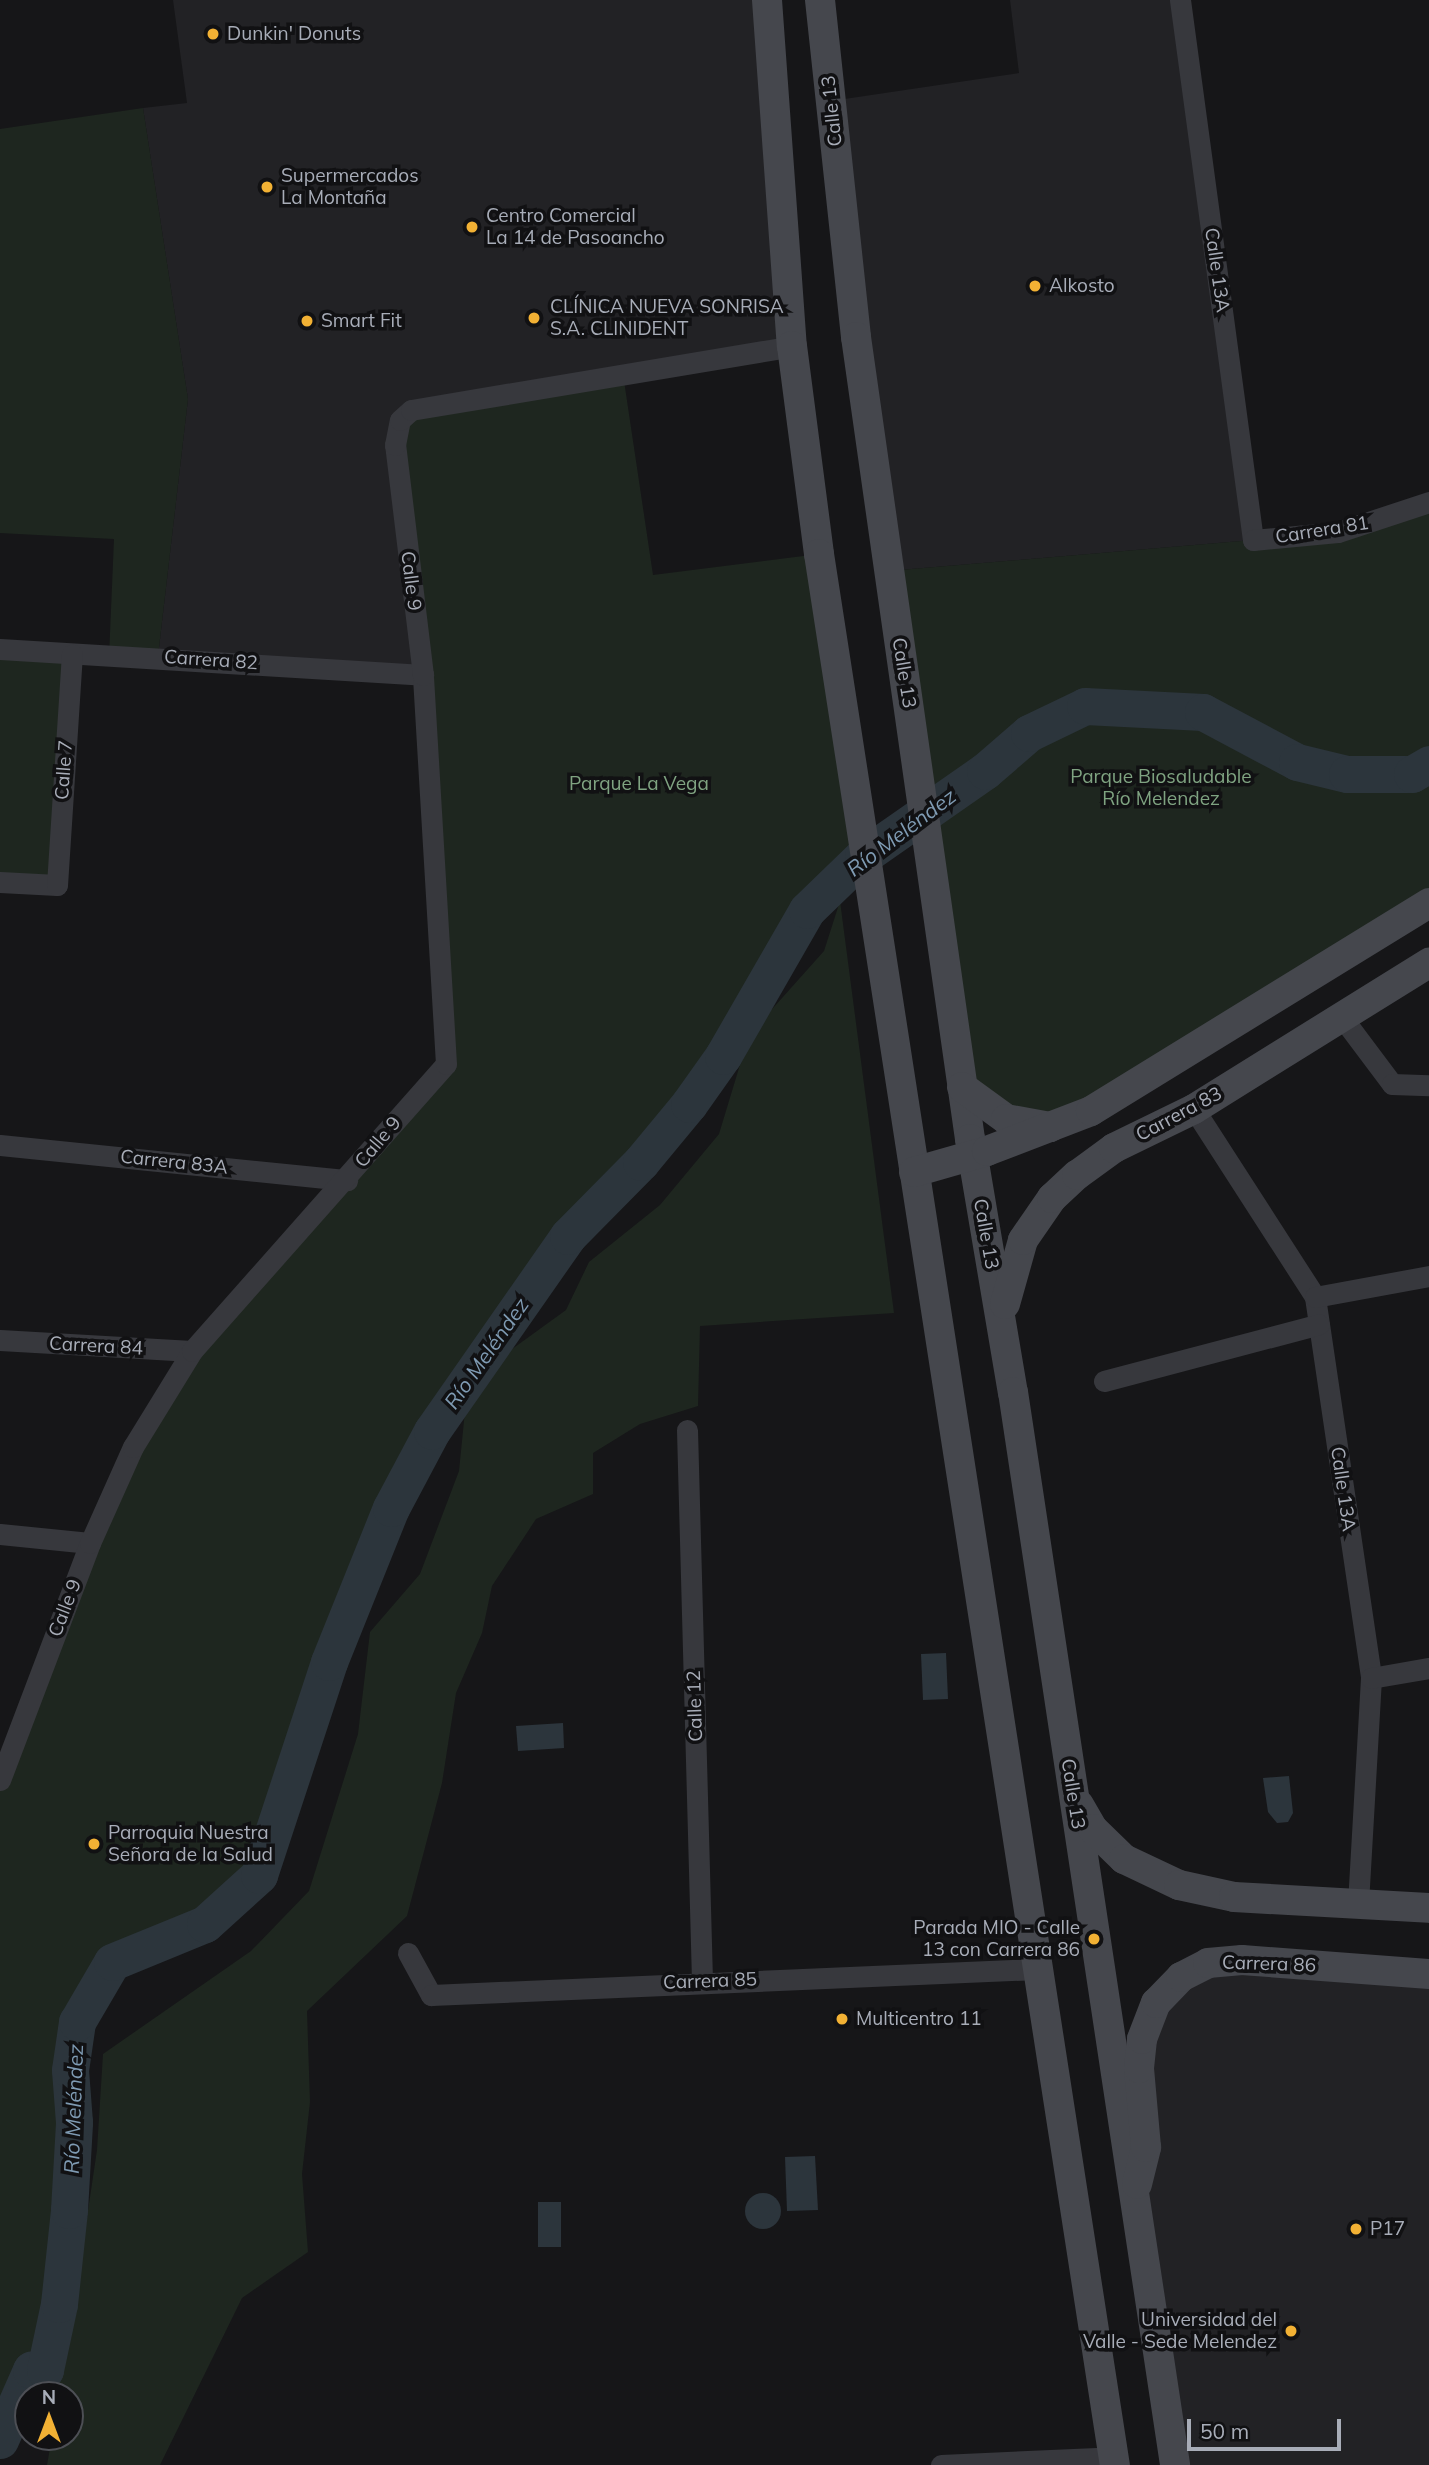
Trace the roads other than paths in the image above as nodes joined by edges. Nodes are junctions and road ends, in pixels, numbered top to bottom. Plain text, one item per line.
1 (767, 0) edge
2 (820, 0) edge
3 (1180, 0) edge
4 (792, 346) junction
5 (1429, 502) edge
6 (1253, 540) joint
7 (0, 649) edge
8 (72, 654) junction
9 (423, 675) junction
10 (0, 882) edge
11 (1427, 905) edge
12 (1423, 964) edge
13 (1342, 1016) junction
14 (1429, 1085) edge
15 (962, 1087) junction
16 (1194, 1110) junction
17 (1091, 1111) junction
18 (1050, 1127) junction
19 (0, 1145) edge
20 (1114, 1148) junction
21 (972, 1155) junction
22 (914, 1172) junction
23 (347, 1180) junction
24 (1429, 1276) edge
25 (1315, 1297) junction
26 (1320, 1324) junction
27 (1001, 1325) junction
28 (0, 1340) edge
29 (192, 1351) junction
30 (1104, 1381) dead end
31 (687, 1430) dead end
32 (0, 1534) edge
33 (90, 1542) junction
34 (1429, 1668) edge
35 (1371, 1678) junction
36 (2, 1766) edge
37 (1073, 1792) junction
38 (1358, 1904) junction
39 (1429, 1908) edge
40 (408, 1953) dead end
41 (1037, 1969) junction
42 (1429, 1974) edge
43 (702, 1981) junction
44 (1132, 2198) junction
45 (1114, 2461) edge
46 (941, 2465) edge
47 (1175, 2465) edge

1 - 4 main road
2 - 15 main road, Calle 13
3 - 6 street, Calle 13A
4 - 9 street, Calle 9
4 - 22 main road
5 - 6 street, Carrera 81
7 - 8 street, Carrera 82
8 - 9 street, Carrera 82
8 - 10 street, Calle 7
9 - 23 street, Calle 9
11 - 17 main road
12 - 13 main road, Carrera 83
13 - 14 street
13 - 16 main road, Carrera 83
15 - 18 main road
15 - 21 main road, Calle 13
16 - 20 main road, Carrera 83
16 - 25 street, Calle 13A
17 - 18 main road
17 - 20 main road
18 - 21 main road
19 - 23 street, Carrera 83A
20 - 27 main road, Carrera 83
21 - 22 main road
21 - 27 main road, Calle 13
22 - 41 main road
23 - 29 street, Calle 9
24 - 25 street
25 - 26 street, Calle 13A
26 - 30 street
26 - 35 street, Calle 13A
27 - 37 main road, Calle 13
28 - 29 street, Carrera 84
29 - 33 street, Calle 9
31 - 43 street, Calle 12
32 - 33 street
33 - 36 street, Calle 9
34 - 35 street
35 - 38 street, Calle 13A
37 - 38 main road
37 - 44 main road, Calle 13
38 - 39 main road
40 - 43 street, Carrera 85
41 - 43 street, Carrera 85
41 - 45 main road
42 - 44 main road, Carrera 86
44 - 47 main road, Calle 13
45 - 46 street

